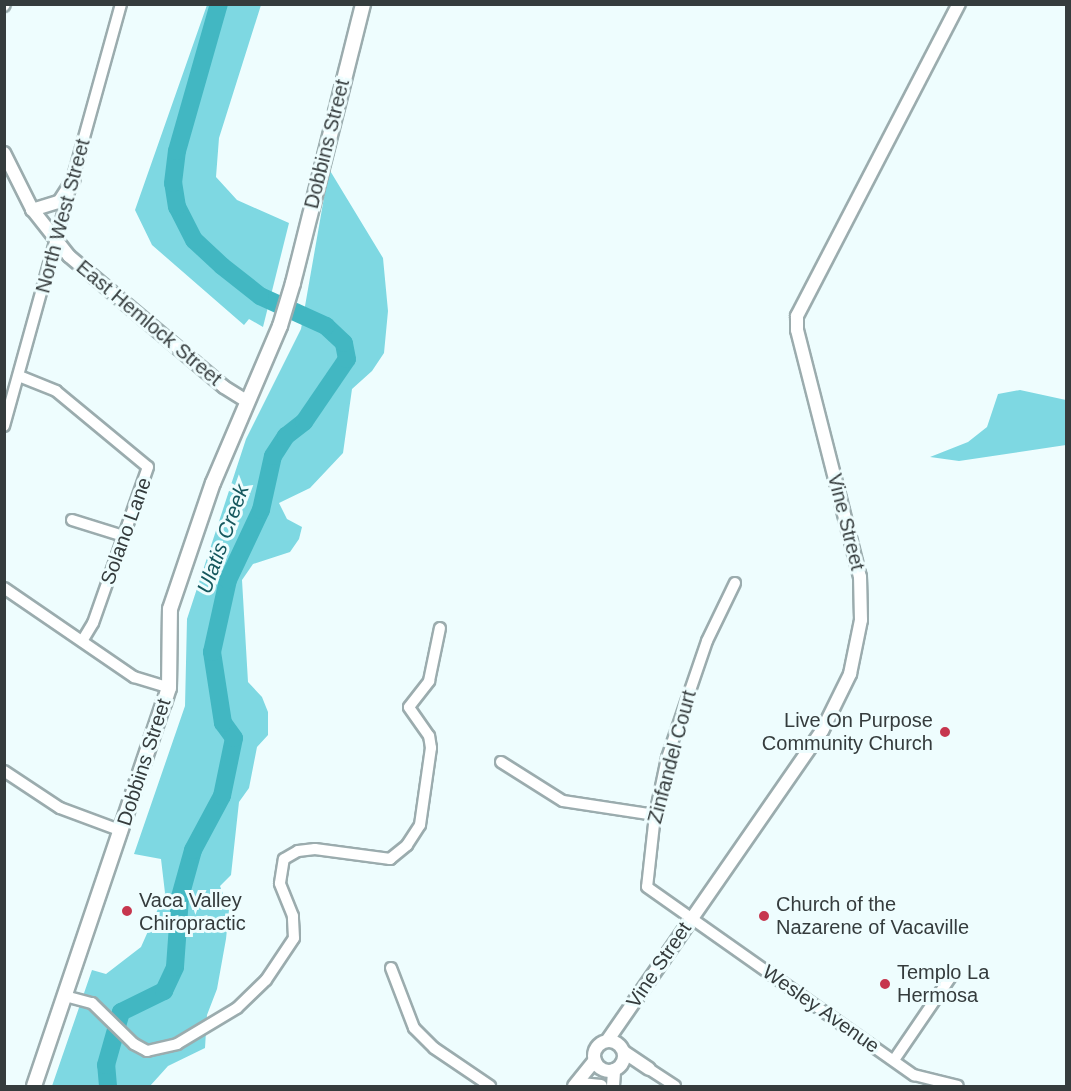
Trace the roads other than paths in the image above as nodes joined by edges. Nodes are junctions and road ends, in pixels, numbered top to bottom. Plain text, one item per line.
1 (121, 4) edge
2 (363, 4) edge
3 (959, 4) edge
4 (4, 153) edge
5 (74, 179) junction
6 (32, 210) junction
7 (55, 242) junction
8 (19, 376) junction
9 (246, 401) junction
10 (4, 426) edge
11 (72, 520) dead end
12 (123, 536) junction
13 (735, 583) dead end
14 (4, 588) edge
15 (440, 628) dead end
16 (82, 641) junction
17 (169, 688) junction
18 (501, 762) dead end
19 (4, 771) edge
20 (655, 815) junction
21 (122, 831) junction
22 (690, 919) junction
23 (391, 968) dead end
24 (952, 975) dead end
25 (65, 996) junction
26 (611, 1058) junction
27 (894, 1060) junction
28 (649, 1069) joint
29 (34, 1086) edge
30 (490, 1086) edge
31 (578, 1086) edge
32 (601, 1086) edge
33 (607, 1086) edge
34 (613, 1086) edge
35 (675, 1086) edge
36 (958, 1086) edge

1 - 5 street, North West Street
2 - 9 main road, Dobbins Street
3 - 22 street, Vine Street
4 - 6 street, East Hemlock Street
5 - 6 street
5 - 7 street, North West Street
6 - 7 street, East Hemlock Street
7 - 8 street, North West Street
7 - 9 street, East Hemlock Street
8 - 10 street, North West Street
8 - 12 street, Solano Lane
9 - 17 main road, Dobbins Street
11 - 12 street
12 - 16 street, Solano Lane
13 - 20 street, Zinfandel Court
14 - 16 street
15 - 25 street
16 - 17 street
17 - 21 main road, Dobbins Street
18 - 20 street
19 - 21 street
20 - 22 street, Zinfandel Court
21 - 25 main road, Dobbins Street
22 - 26 street, Vine Street
22 - 27 street, Wesley Avenue
23 - 30 street
24 - 27 street
25 - 29 main road, Dobbins Street
26 - 28 street
26 - 31 street, Vine Street
26 - 33 street
26 - 34 street
27 - 36 street, Wesley Avenue
28 - 35 street
31 - 32 street

